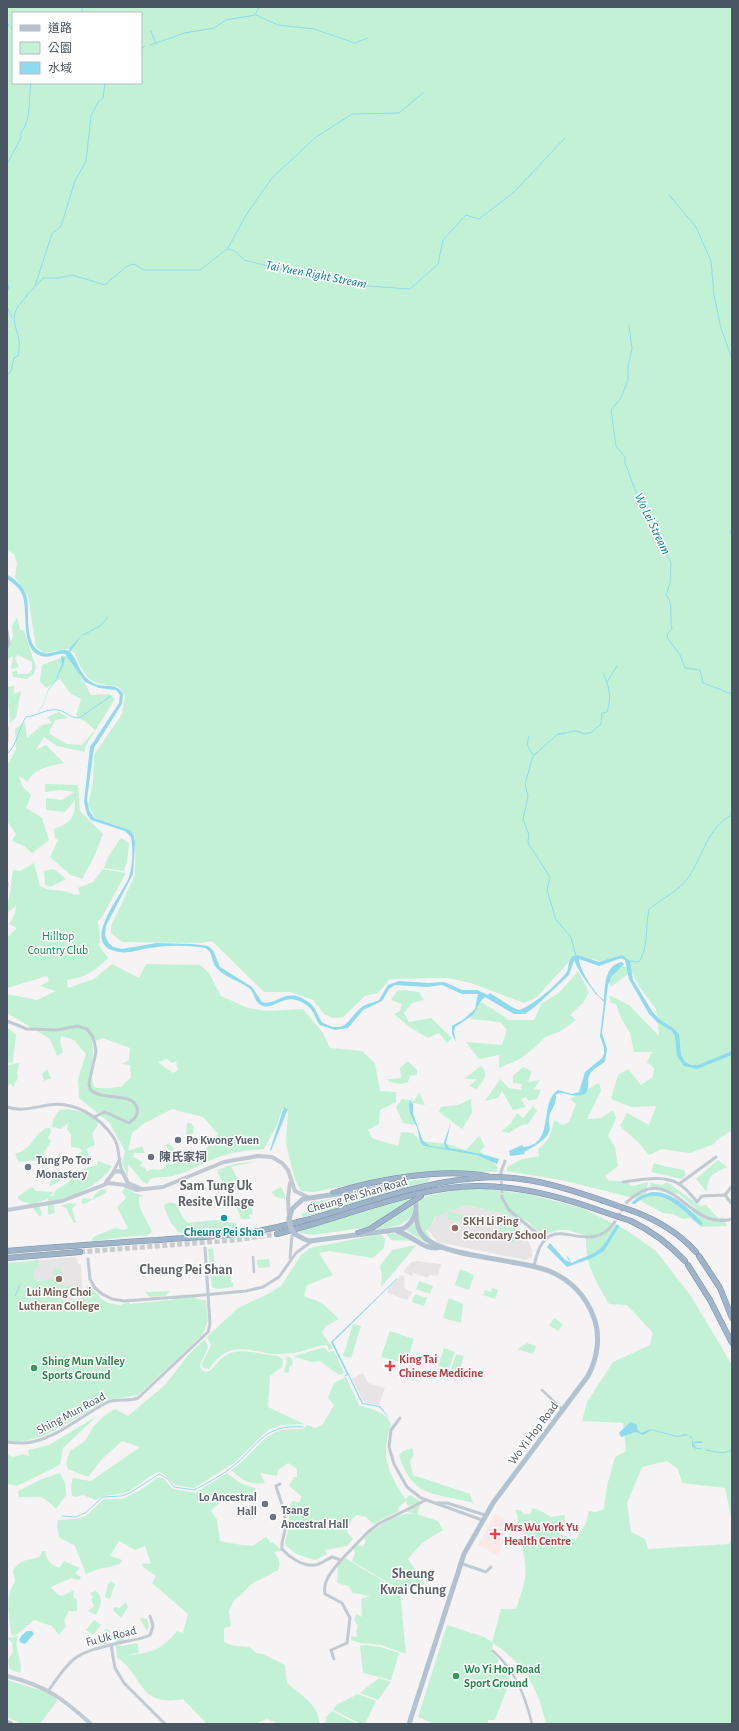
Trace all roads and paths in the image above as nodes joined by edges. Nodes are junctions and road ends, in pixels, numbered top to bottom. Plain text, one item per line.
1 (7, 631) edge
2 (7, 648) edge
3 (7, 726) edge
4 (7, 741) edge
5 (7, 1021) edge
6 (7, 1107) edge
7 (94, 1117) junction
8 (120, 1156) junction
9 (716, 1157) dead end
10 (505, 1161) dead end
11 (501, 1172) tunnel mouth
12 (112, 1175) junction
13 (124, 1175) junction
14 (494, 1177) junction
15 (290, 1178) junction
16 (624, 1182) dead end
17 (116, 1183) junction
18 (679, 1184) junction
19 (102, 1186) junction
20 (392, 1186) tunnel mouth
21 (732, 1186) edge
22 (144, 1190) junction
23 (333, 1193) junction
24 (430, 1193) junction
25 (725, 1195) junction
26 (311, 1198) junction
27 (502, 1198) tunnel mouth
28 (627, 1202) tunnel mouth
29 (697, 1202) junction
30 (732, 1204) edge
31 (693, 1209) junction
32 (7, 1210) edge
33 (289, 1218) junction
34 (732, 1219) edge
35 (614, 1223) tunnel mouth
36 (394, 1230) junction
37 (358, 1233) junction
38 (277, 1234) tunnel mouth
39 (294, 1235) junction
40 (315, 1240) junction
41 (545, 1240) junction
42 (205, 1248) dead end
43 (441, 1248) junction
44 (7, 1251) edge
45 (80, 1252) tunnel mouth
46 (253, 1257) dead end
47 (7, 1258) edge
48 (88, 1259) dead end
49 (290, 1260) junction
50 (534, 1266) junction
51 (254, 1272) dead end
52 (208, 1295) junction
53 (732, 1318) edge
54 (732, 1343) edge
55 (542, 1390) dead end
56 (563, 1409) junction
57 (400, 1418) dead end
58 (7, 1442) edge
59 (280, 1484) dead end
60 (426, 1500) junction
61 (438, 1503) junction
62 (485, 1515) junction
63 (482, 1520) junction
64 (341, 1560) junction
65 (460, 1563) junction
66 (491, 1567) dead end
67 (150, 1616) dead end
68 (111, 1645) junction
69 (492, 1651) dead end
70 (334, 1659) dead end
71 (7, 1676) edge
72 (49, 1690) junction
73 (7, 1722) edge
74 (11, 1724) edge
75 (91, 1724) edge
76 (165, 1724) edge
77 (408, 1724) edge
78 (532, 1724) edge

1 - 2 street
3 - 4 street
5 - 7 street
6 - 7 street
7 - 8 street
8 - 12 street
8 - 13 street
9 - 18 street
10 - 11 street
12 - 13 street
12 - 17 street
12 - 19 street
13 - 17 street
13 - 22 street
14 - 23 highway
14 - 44 highway, Cheung Pei Shan Road
14 - 53 highway, Cheung Pei Shan Road, bridge
15 - 22 street
15 - 26 street
15 - 33 street
16 - 18 street
17 - 19 street
17 - 22 street
18 - 29 street
19 - 32 street
20 - 23 main road
21 - 25 street
23 - 26 main road
24 - 37 highway
24 - 38 highway, Cheung Pei Shan Road
24 - 54 highway, Cheung Pei Shan Road, bridge
25 - 29 street
25 - 30 street
26 - 33 main road
27 - 41 street
28 - 31 street
29 - 31 street
31 - 34 street
33 - 39 main road, bridge
35 - 41 street
36 - 37 main road
36 - 43 main road, Wo Yi Hop Road
36 - 43 main road, Wo Yi Hop Road
37 - 40 main road
39 - 40 main road
39 - 49 street
40 - 49 street
41 - 50 street
42 - 52 street
43 - 50 main road, Wo Yi Hop Road
45 - 47 highway
46 - 51 street
48 - 52 street
49 - 52 street
50 - 56 main road, Wo Yi Hop Road
52 - 58 street, Shing Mun Road
55 - 56 street
56 - 62 main road, Wo Yi Hop Road
57 - 60 street
59 - 64 street
60 - 61 street
60 - 64 street
61 - 62 street
61 - 63 street
62 - 63 main road, Wo Yi Hop Road
63 - 65 main road, Wo Yi Hop Road
64 - 70 street
65 - 66 street
65 - 77 main road, Wo Yi Hop Road
67 - 68 street, Fu Uk Road
68 - 72 street, Fu Uk Road
68 - 76 street
69 - 78 street
71 - 72 street
72 - 75 street
73 - 74 main road

